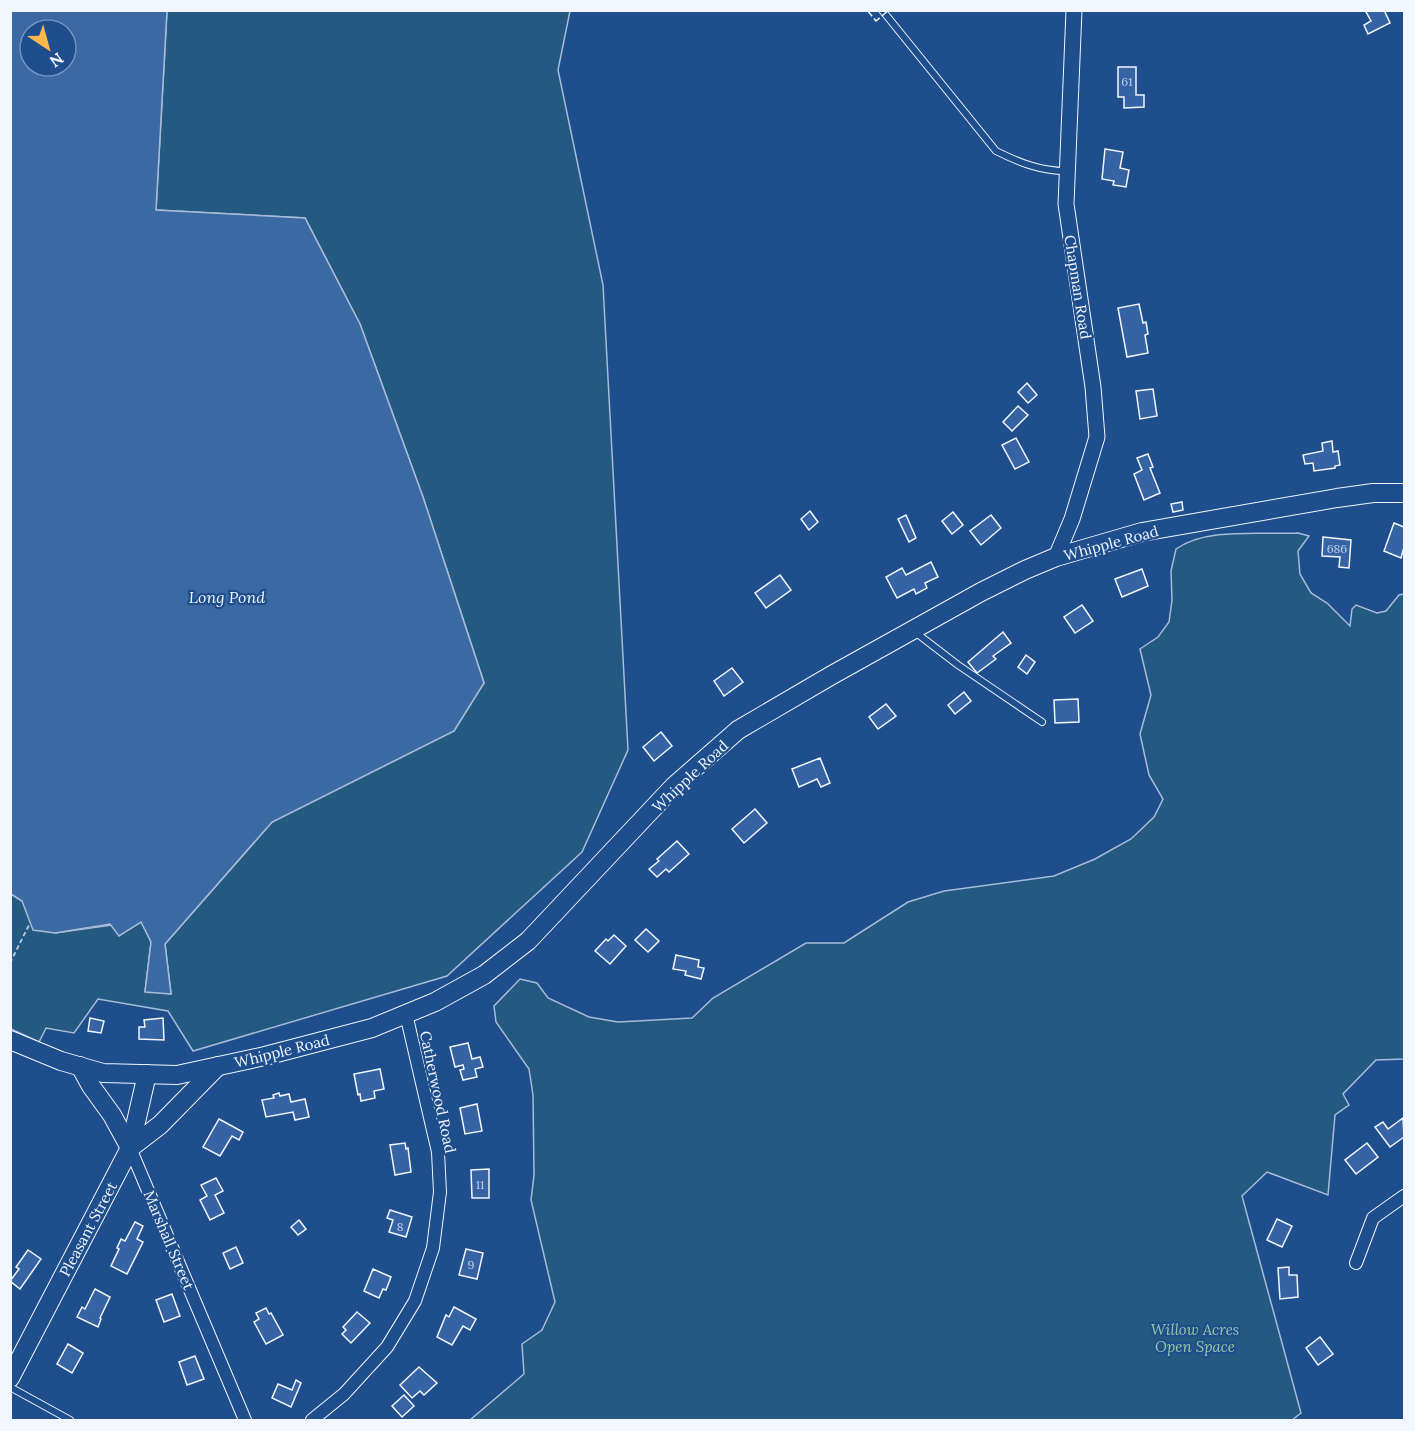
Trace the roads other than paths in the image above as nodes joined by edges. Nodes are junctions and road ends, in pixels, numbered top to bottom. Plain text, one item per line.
1 (882, 10) edge
2 (1074, 10) edge
3 (1067, 171) junction
4 (1404, 493) edge
5 (1056, 557) junction
6 (912, 631) junction
7 (1042, 722) dead end
8 (406, 1014) junction
9 (10, 1041) edge
10 (80, 1066) junction
11 (218, 1066) junction
12 (147, 1074) junction
13 (130, 1148) junction
14 (1404, 1196) edge
15 (1356, 1263) dead end
16 (10, 1378) edge
17 (10, 1387) edge
18 (70, 1420) edge
19 (245, 1420) edge
20 (312, 1420) edge

1 - 3 lane
2 - 3 street, Chapman Road
3 - 5 street, Chapman Road
4 - 5 main road, Whipple Road
5 - 6 main road, Whipple Road
6 - 7 lane
6 - 8 main road, Whipple Road
8 - 11 main road, Whipple Road
8 - 20 street, Catherwood Road
9 - 10 main road, Whipple Road
10 - 12 main road, Whipple Road
10 - 13 main road, Marshall Street
11 - 12 main road, Whipple Road
11 - 13 main road
12 - 13 main road, Pleasant Street
13 - 16 main road, Pleasant Street
13 - 19 street, Marshall Street
14 - 15 street
17 - 18 lane

